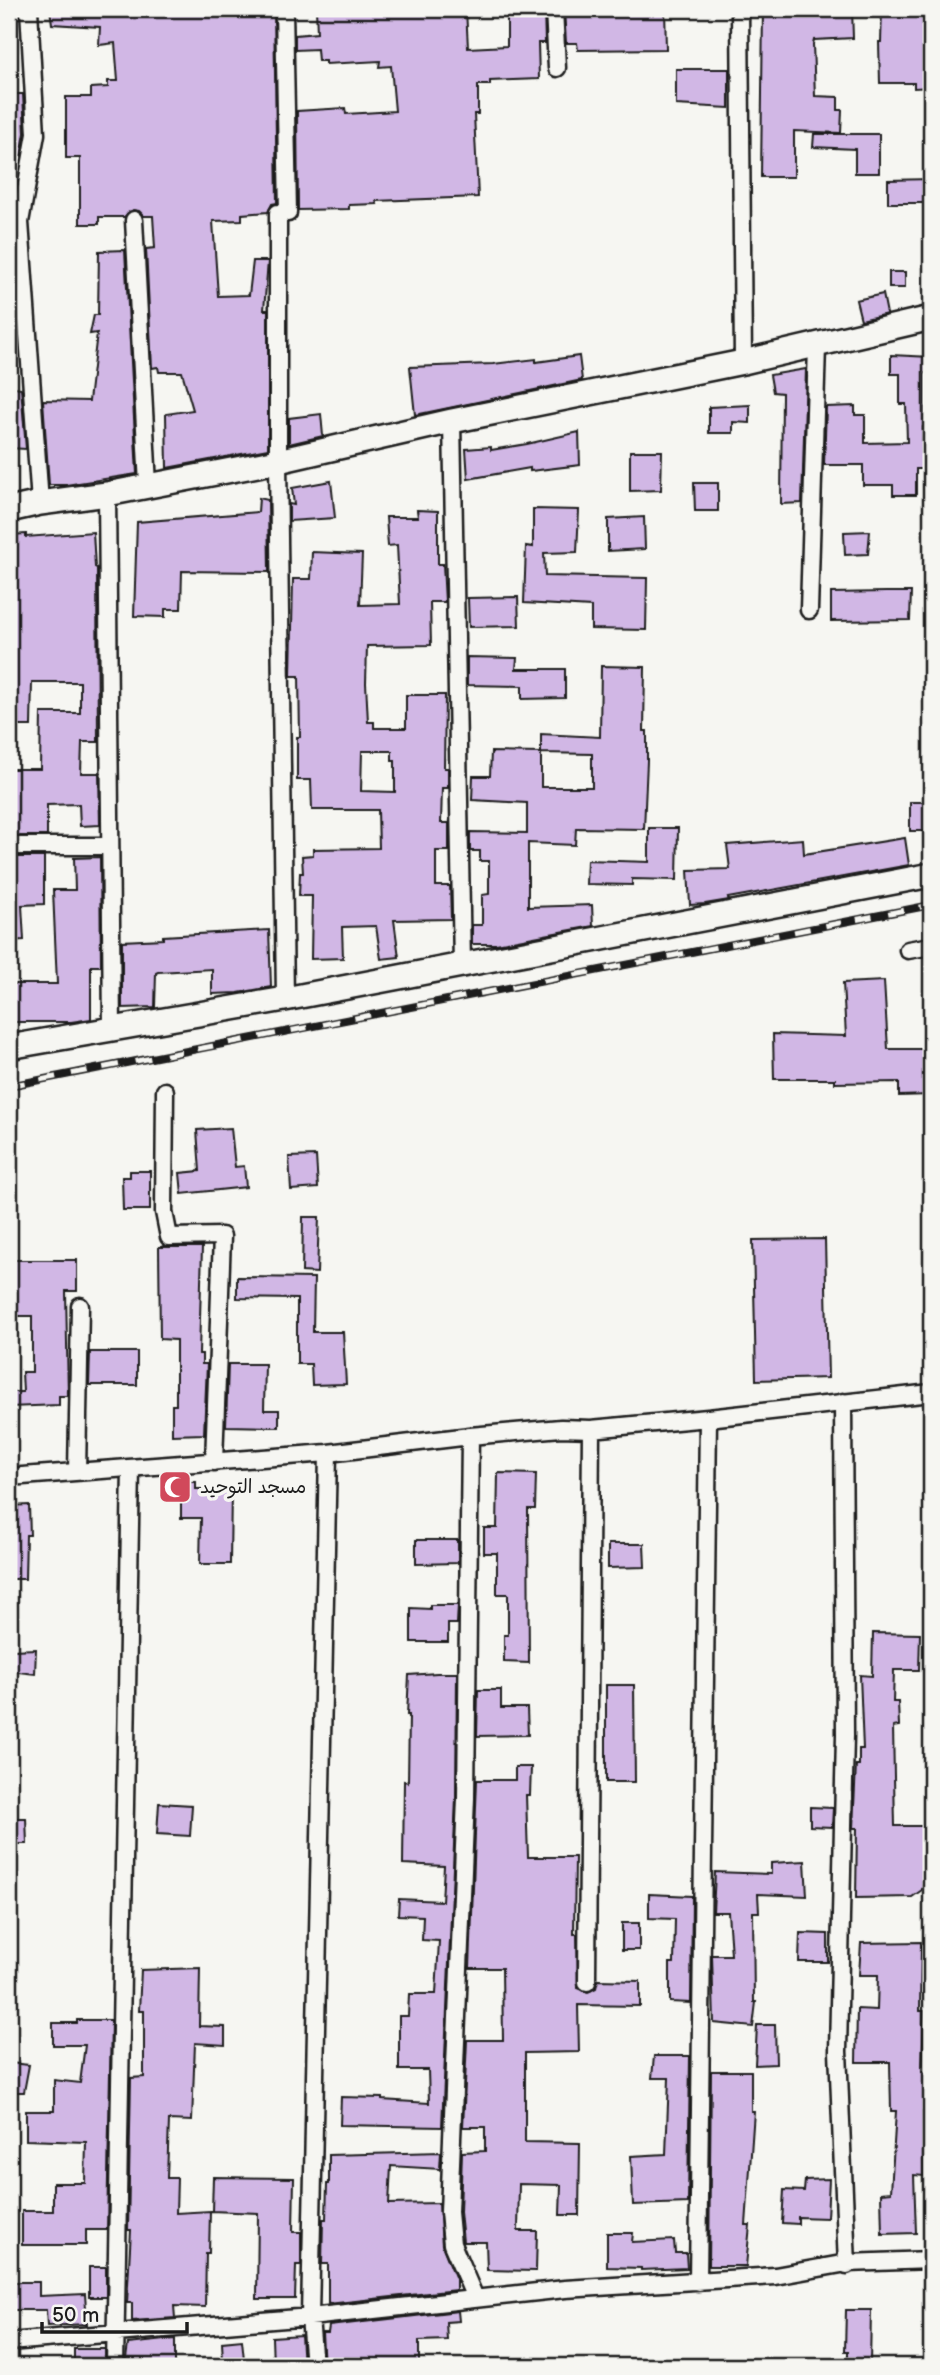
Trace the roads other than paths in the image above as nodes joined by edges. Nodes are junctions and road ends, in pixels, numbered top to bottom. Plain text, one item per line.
1 (29, 9) edge
2 (284, 9) edge
3 (554, 9) edge
4 (740, 9) edge
5 (556, 68) dead end
6 (134, 220) dead end
7 (931, 318) edge
8 (817, 346) junction
9 (743, 362) junction
10 (452, 421) junction
11 (278, 461) junction
12 (148, 485) junction
13 (107, 494) junction
14 (40, 503) junction
15 (9, 510) edge
16 (809, 610) dead end
17 (9, 846) edge
18 (110, 846) junction
19 (931, 875) edge
20 (931, 946) edge
21 (908, 950) dead end
22 (461, 965) junction
23 (285, 999) junction
24 (112, 1029) junction
25 (9, 1048) edge
26 (165, 1091) dead end
27 (80, 1306) dead end
28 (931, 1393) edge
29 (843, 1402) junction
30 (708, 1418) junction
31 (591, 1429) junction
32 (470, 1436) junction
33 (328, 1453) junction
34 (214, 1462) junction
35 (131, 1468) junction
36 (77, 1472) junction
37 (9, 1477) edge
38 (587, 1982) dead end
39 (931, 2260) edge
40 (847, 2264) junction
41 (698, 2282) junction
42 (475, 2298) junction
43 (310, 2317) junction
44 (115, 2334) junction
45 (9, 2342) edge
46 (115, 2366) edge
47 (314, 2366) edge

1 - 14 street
2 - 11 street
3 - 5 street
4 - 9 street
6 - 12 street
7 - 8 street
8 - 9 street
8 - 16 street
9 - 10 street
10 - 11 street
10 - 22 street
11 - 12 street
11 - 23 street
12 - 13 street
13 - 14 street
13 - 18 street
14 - 15 street
17 - 18 street
18 - 24 street
19 - 22 street
20 - 21 street
22 - 23 street
23 - 24 street
24 - 25 street
26 - 34 street
27 - 36 street
28 - 29 street
29 - 30 street
29 - 40 street
30 - 31 street
30 - 41 street
31 - 32 street
31 - 38 street
32 - 33 street
32 - 42 street
33 - 34 street
33 - 43 street
34 - 35 street
35 - 36 street
35 - 44 street
36 - 37 street
39 - 40 street
40 - 41 street
41 - 42 street
42 - 43 street
43 - 44 street
43 - 47 street
44 - 45 street
44 - 46 street

